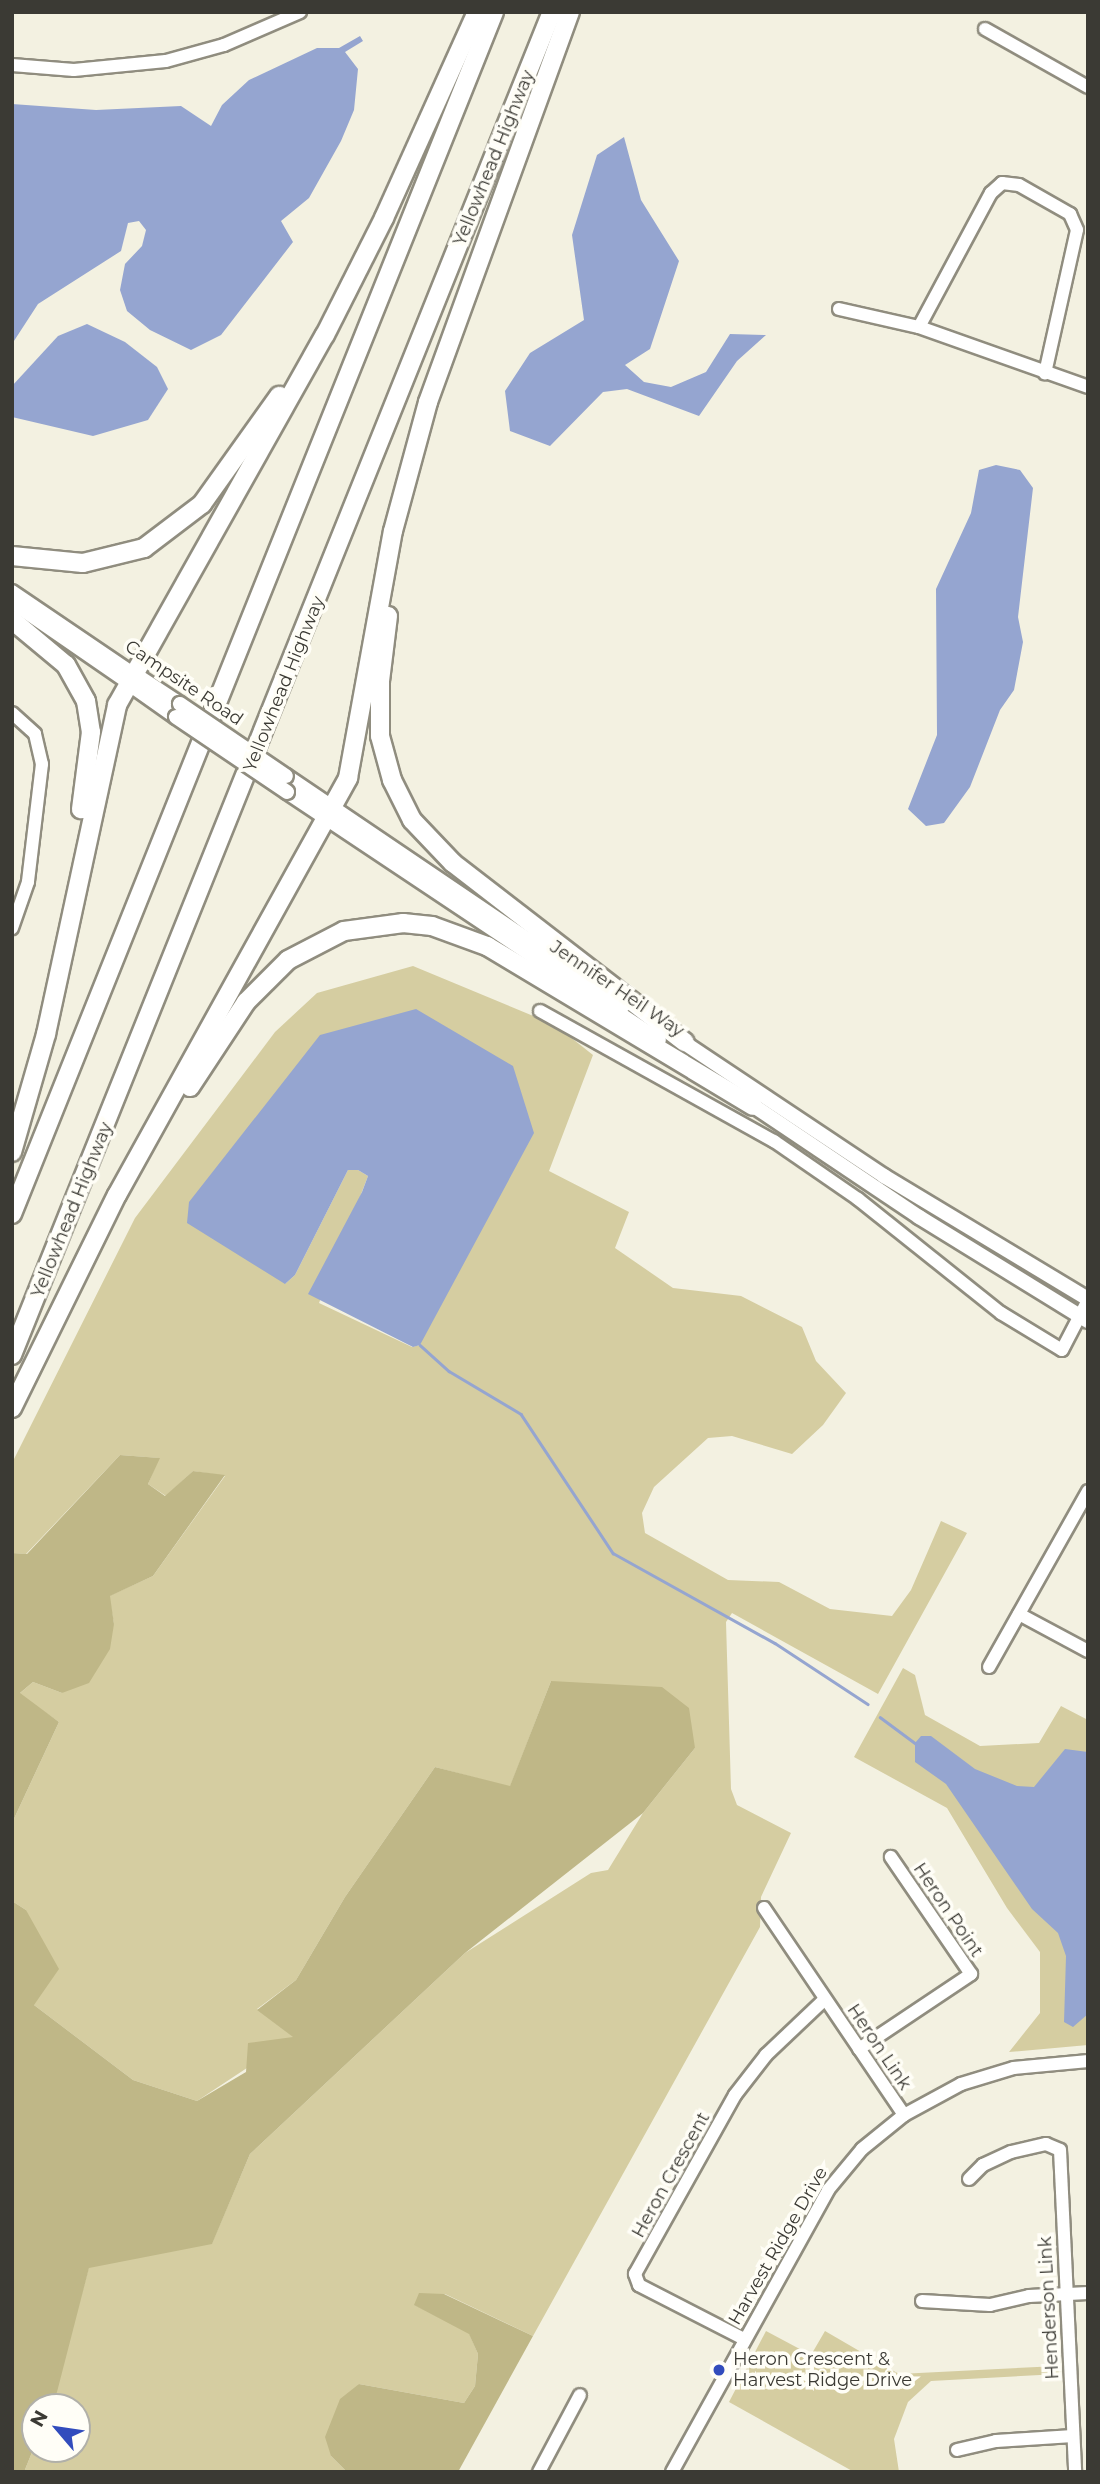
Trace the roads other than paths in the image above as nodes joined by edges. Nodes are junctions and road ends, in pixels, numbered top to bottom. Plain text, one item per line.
1 (300, 12) edge
2 (477, 12) edge
3 (494, 12) edge
4 (552, 12) edge
5 (570, 12) edge
6 (985, 29) dead end
7 (12, 65) edge
8 (1088, 87) edge
9 (839, 309) dead end
10 (919, 327) junction
11 (325, 335) junction
12 (1045, 373) junction
13 (1088, 387) edge
14 (409, 466) junction
15 (12, 556) edge
16 (12, 591) edge
17 (12, 603) edge
18 (12, 620) edge
19 (131, 678) junction
20 (178, 711) junction
21 (12, 713) edge
22 (330, 813) junction
23 (12, 929) edge
24 (65, 945) junction
25 (540, 1011) dead end
26 (685, 1042) junction
27 (753, 1106) junction
28 (12, 1153) edge
29 (137, 1161) junction
30 (12, 1213) edge
31 (1088, 1300) edge
32 (1083, 1318) edge
33 (12, 1355) edge
34 (12, 1408) edge
35 (1088, 1491) edge
36 (1019, 1614) junction
37 (1088, 1651) edge
38 (989, 1667) dead end
39 (891, 1857) dead end
40 (764, 1908) dead end
41 (825, 1998) junction
42 (859, 2049) junction
43 (1088, 2061) edge
44 (904, 2115) junction
45 (969, 2179) dead end
46 (1088, 2293) edge
47 (1066, 2294) junction
48 (922, 2301) dead end
49 (744, 2339) junction
50 (580, 2395) dead end
51 (1073, 2436) junction
52 (957, 2450) dead end
53 (539, 2472) edge
54 (672, 2472) edge
55 (1075, 2472) edge

1 - 7 street
2 - 11 highway
3 - 30 highway
4 - 33 highway, Yellowhead Highway
5 - 14 highway
6 - 8 street
9 - 10 street
10 - 12 street
10 - 12 street
11 - 15 highway
11 - 19 highway
12 - 13 street
14 - 22 highway
14 - 26 highway
16 - 19 street, Campsite Road
17 - 19 street, Campsite Road
18 - 24 highway
19 - 20 main road, Campsite Road
19 - 24 highway
20 - 22 main road, Campsite Road, bridge
20 - 22 main road, Jennifer Heil Way, bridge
21 - 23 street
22 - 26 main road, Jennifer Heil Way
22 - 27 main road, Jennifer Heil Way
22 - 29 highway
24 - 28 highway
25 - 32 street
26 - 31 main road, Jennifer Heil Way
27 - 29 highway
27 - 32 main road, Jennifer Heil Way
29 - 34 highway
31 - 32 street
35 - 36 street
36 - 37 street
36 - 38 street
39 - 42 street, Heron Point
40 - 41 street, Heron Link
41 - 42 street, Heron Link
41 - 49 street, Heron Crescent
42 - 44 street, Heron Link
43 - 44 street, Harvest Ridge Drive
44 - 49 street, Harvest Ridge Drive
45 - 47 street, Henderson Link
46 - 47 street
47 - 48 street
47 - 51 street, Henderson Link
49 - 54 street, Harvest Ridge Drive
50 - 53 street
51 - 52 street
51 - 55 street, Henderson Link

